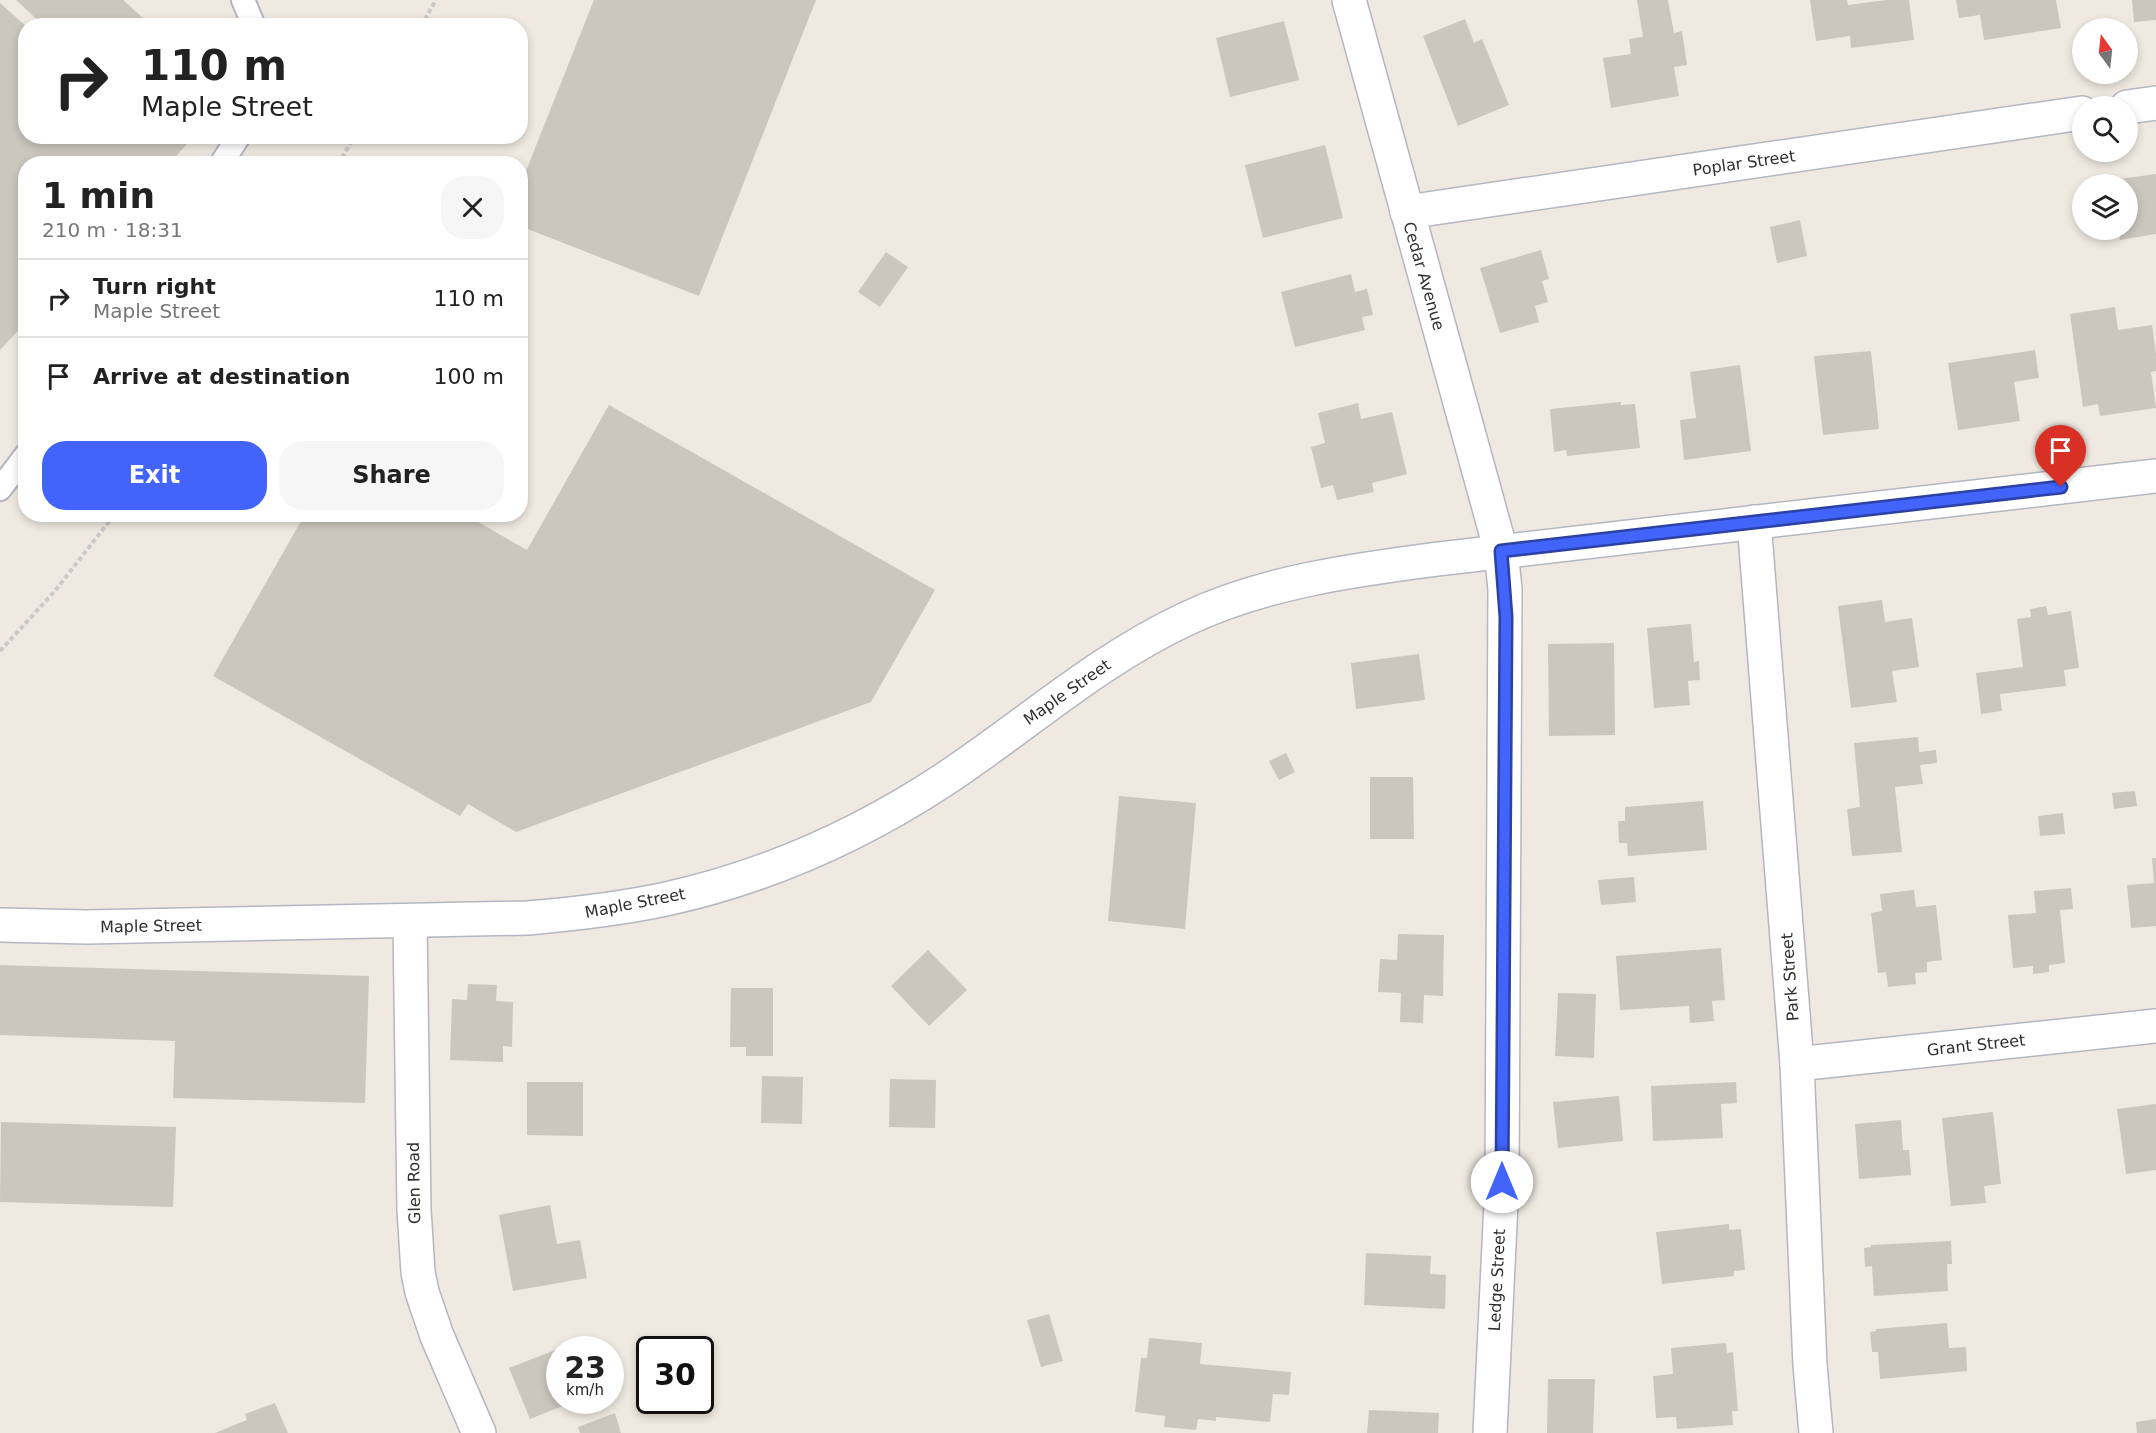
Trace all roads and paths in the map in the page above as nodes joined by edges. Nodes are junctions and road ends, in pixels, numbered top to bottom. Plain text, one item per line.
1 (243, 0) edge
2 (436, 0) edge
3 (1349, 0) edge
4 (251, 18) edge
5 (426, 18) edge
6 (2156, 103) edge
7 (2138, 105) edge
8 (2072, 114) edge
9 (1407, 212) junction
10 (18, 465) edge
11 (2156, 476) edge
12 (0, 489) edge
13 (109, 522) edge
14 (1754, 522) junction
15 (1501, 551) junction
16 (0, 651) edge
17 (410, 921) junction
18 (0, 925) edge
19 (2156, 1026) edge
20 (1797, 1064) junction
21 (479, 1433) edge
22 (1490, 1433) edge
23 (1816, 1433) edge

1 - 4 lane
2 - 5 path
3 - 9 street, Cedar Avenue
6 - 7 street
8 - 9 street, Poplar Street
9 - 15 street, Cedar Avenue
10 - 12 lane
11 - 14 street, Maple Street
13 - 16 path
14 - 15 street, Maple Street
14 - 20 street, Park Street
15 - 17 street, Maple Street
15 - 22 street, Ledge Street
17 - 18 street, Maple Street
17 - 21 street, Glen Road
19 - 20 street, Grant Street
20 - 23 street, Park Street

